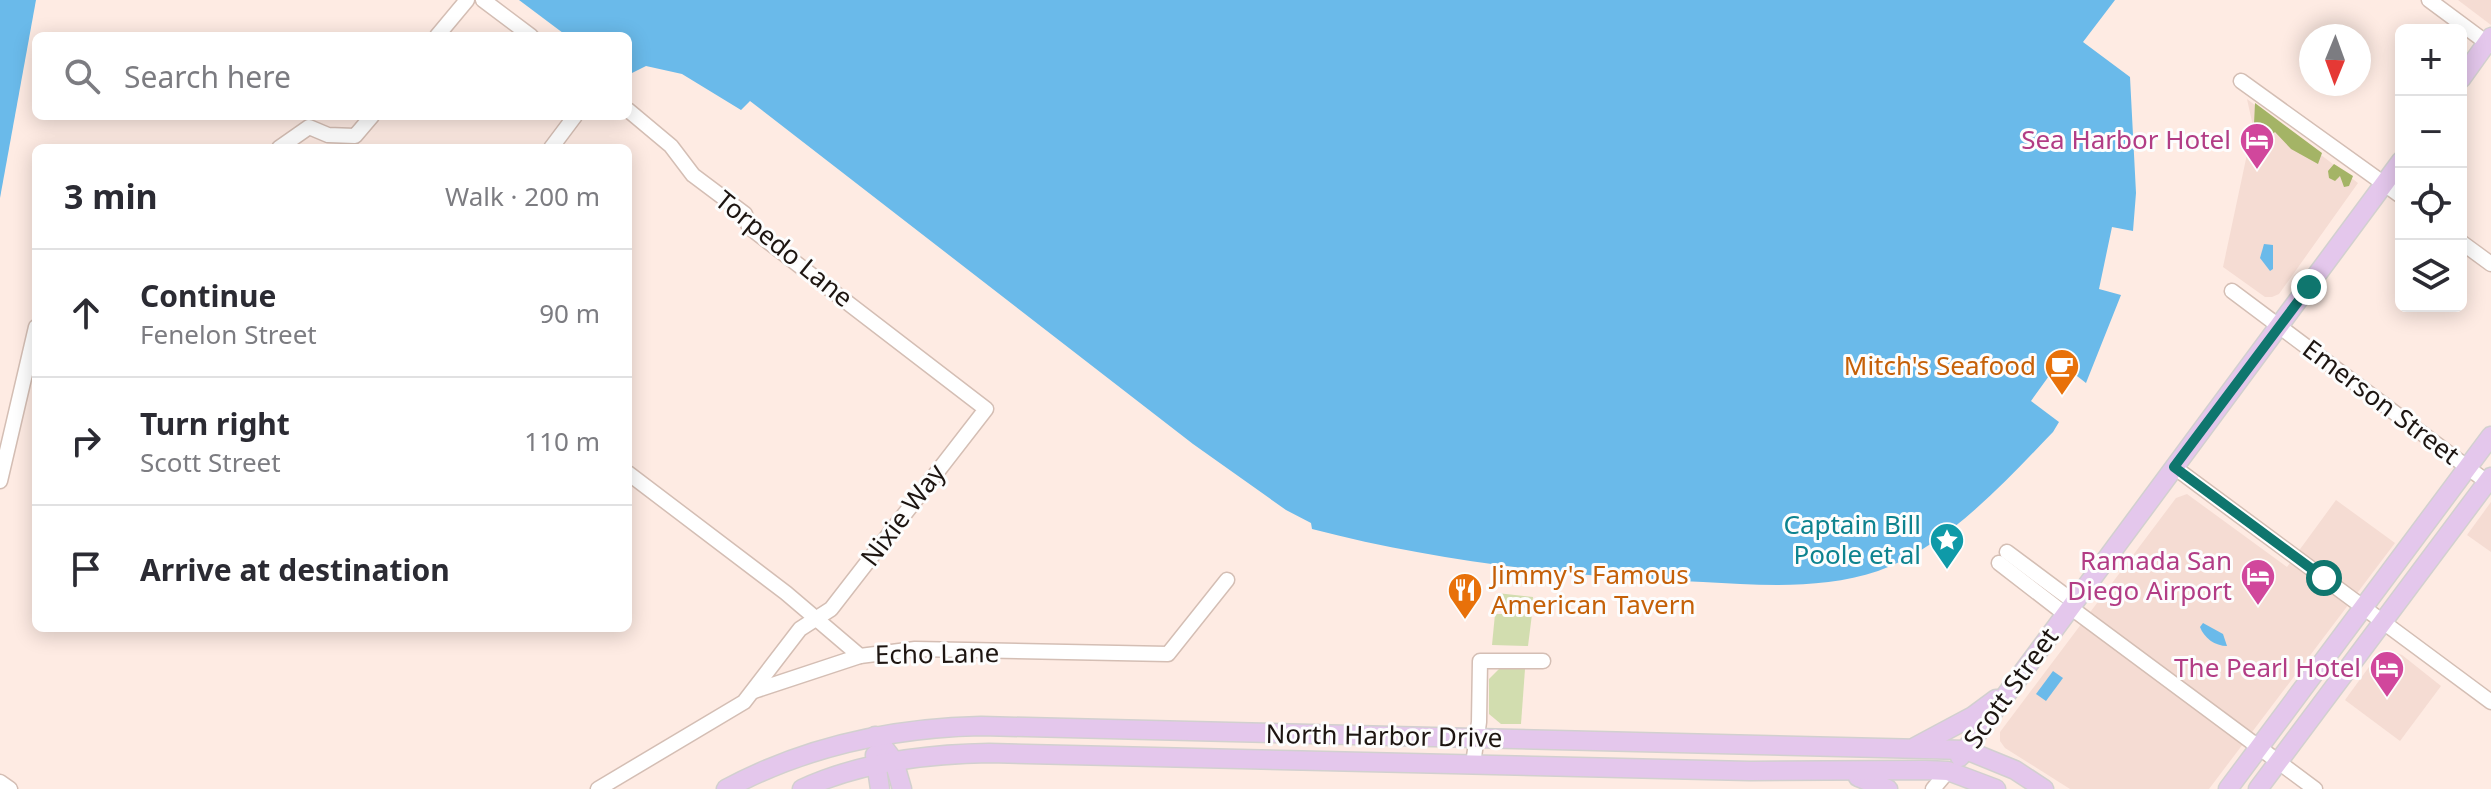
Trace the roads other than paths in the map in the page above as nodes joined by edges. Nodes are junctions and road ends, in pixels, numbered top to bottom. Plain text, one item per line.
1 (467, 0) edge
2 (483, 0) edge
3 (2429, 0) edge
4 (440, 32) edge
5 (526, 32) edge
6 (2490, 42) edge
7 (2467, 71) edge
8 (2241, 81) dead end
9 (632, 113) edge
10 (370, 120) edge
11 (572, 120) edge
12 (357, 142) edge
13 (285, 144) edge
14 (554, 144) edge
15 (2396, 168) edge
16 (2384, 185) junction
17 (2395, 192) edge
18 (2467, 246) edge
19 (2491, 264) edge
20 (2232, 291) dead end
21 (2279, 326) junction
22 (32, 344) edge
23 (986, 409) joint
24 (2491, 436) edge
25 (2174, 467) junction
26 (2467, 468) junction
27 (632, 476) edge
28 (0, 481) edge
29 (2490, 481) edge
30 (2003, 558) dead end
31 (1227, 580) dead end
32 (2070, 607) junction
33 (2363, 607) junction
34 (817, 618) junction
35 (2383, 621) junction
36 (860, 656) junction
37 (1543, 661) dead end
38 (2015, 681) junction
39 (749, 696) junction
40 (2491, 702) edge
41 (875, 736) junction
42 (1477, 738) junction
43 (2258, 747) junction
44 (1913, 748) junction
45 (1966, 750) junction
46 (894, 761) junction
47 (2279, 762) junction
48 (1473, 764) junction
49 (874, 765) junction
50 (1948, 771) junction
51 (1832, 772) junction
52 (0, 782) edge
53 (10, 789) edge
54 (598, 789) edge
55 (726, 789) edge
56 (802, 789) edge
57 (880, 789) edge
58 (902, 789) edge
59 (1888, 789) edge
60 (1933, 789) edge
61 (1996, 789) edge
62 (2044, 789) edge
63 (2228, 789) edge
64 (2258, 789) edge
65 (2315, 789) edge

1 - 4 street
2 - 5 street
3 - 6 street
6 - 7 main road
8 - 16 street
9 - 23 street, Torpedo Lane
10 - 12 street
11 - 14 street
12 - 13 street
15 - 16 main road, Scott Street
16 - 17 street
16 - 21 main road, Scott Street
18 - 19 street
20 - 21 street, Emerson Street
21 - 25 main road, Scott Street
21 - 26 street, Emerson Street
22 - 28 street
23 - 34 street, Nixie Way
24 - 26 main road
25 - 32 main road, Scott Street
25 - 33 street
26 - 29 street, Emerson Street
26 - 33 main road
27 - 34 street, Echo Lane
29 - 35 main road
30 - 32 street
31 - 36 street, Echo Lane
32 - 38 main road, Scott Street
32 - 43 street
33 - 35 street
33 - 43 main road
34 - 36 street, Echo Lane
34 - 39 street, Nixie Way
35 - 40 street
35 - 47 main road
36 - 39 street
37 - 42 street
38 - 44 main road
38 - 45 main road, Scott Street
39 - 54 street
41 - 42 main road, North Harbor Drive
41 - 46 main road
41 - 49 main road
41 - 55 main road, North Harbor Drive
42 - 44 main road, North Harbor Drive
42 - 48 street
43 - 47 street
43 - 63 main road
44 - 45 main road, North Harbor Drive
45 - 50 main road, Scott Street
45 - 62 main road, North Harbor Drive
46 - 48 main road, North Harbor Drive
46 - 49 main road, North Harbor Drive
46 - 58 main road
47 - 64 main road
47 - 65 street
48 - 51 main road, North Harbor Drive
49 - 56 main road, North Harbor Drive
49 - 57 main road
50 - 51 main road, North Harbor Drive
50 - 60 street, Scott Street
50 - 61 main road, North Harbor Drive
51 - 59 main road
52 - 53 street

